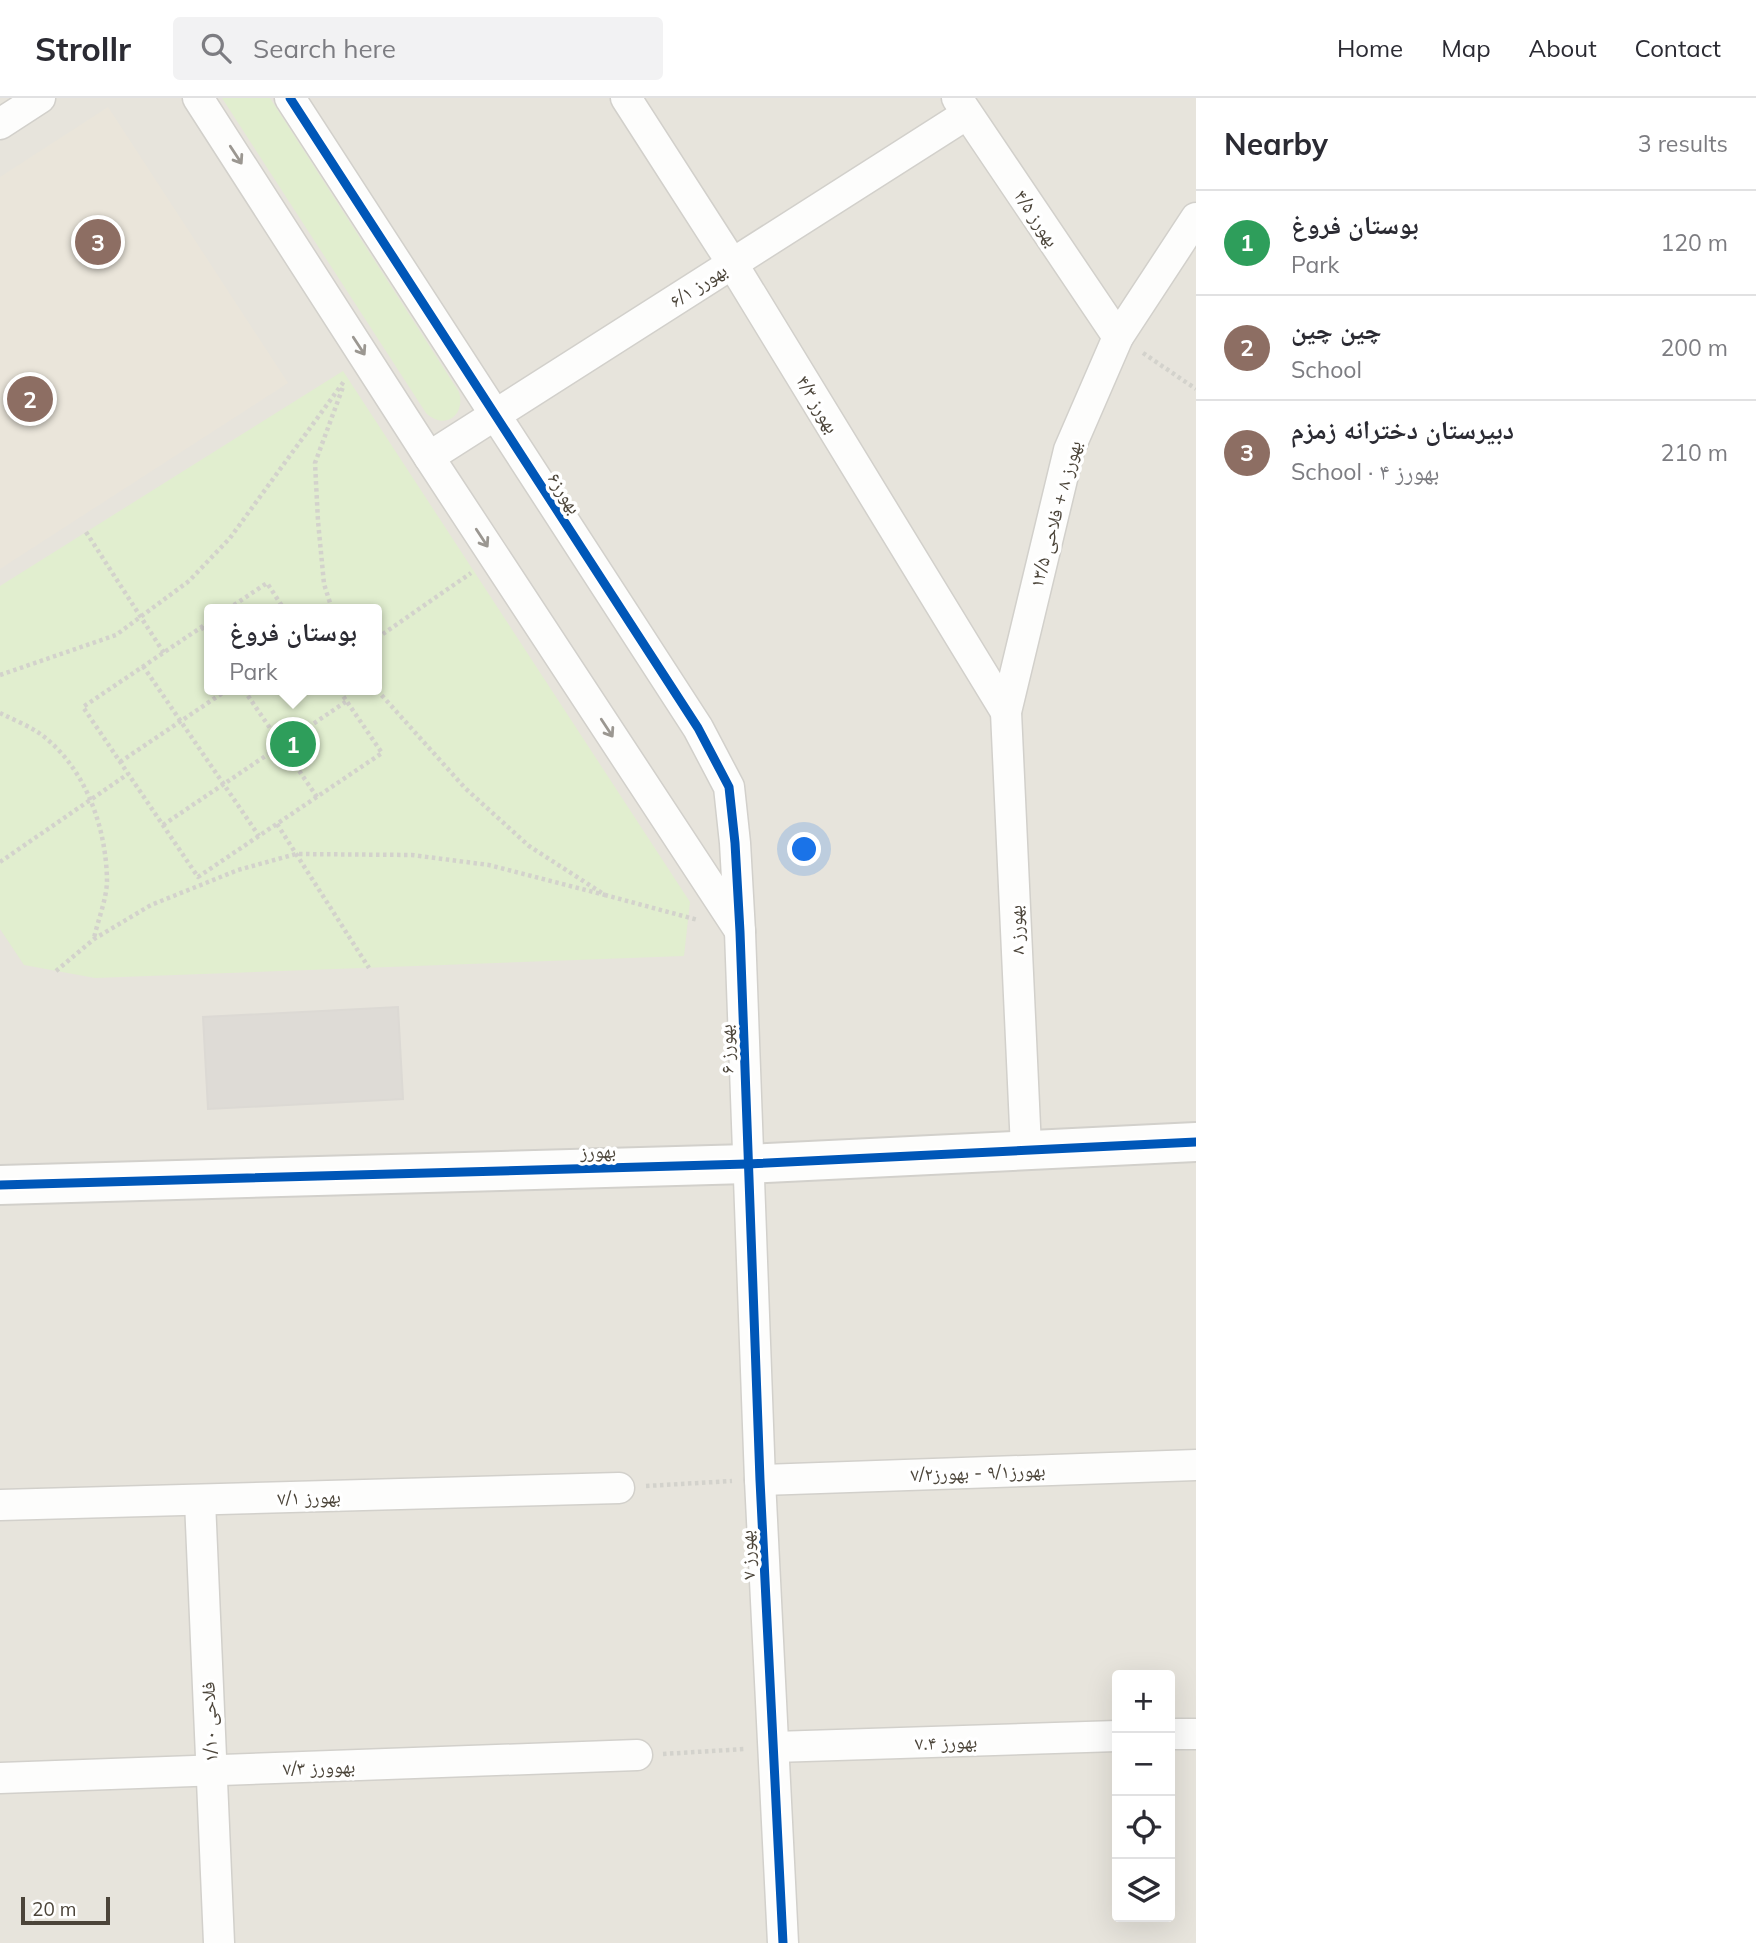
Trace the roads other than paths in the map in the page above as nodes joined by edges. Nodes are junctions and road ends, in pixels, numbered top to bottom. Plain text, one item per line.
1 (40, 98) edge
2 (198, 98) edge
3 (290, 98) edge
4 (626, 98) edge
5 (962, 106) edge
6 (0, 124) edge
7 (1196, 218) edge
8 (732, 263) junction
9 (1118, 337) junction
10 (494, 416) junction
11 (429, 457) junction
12 (1006, 712) junction
13 (740, 932) junction
14 (1196, 1142) edge
15 (1026, 1149) junction
16 (747, 1164) junction
17 (0, 1185) edge
18 (1196, 1465) edge
19 (760, 1480) junction
20 (619, 1488) road end
21 (200, 1500) junction
22 (0, 1505) edge
23 (1175, 1734) edge
24 (1196, 1734) edge
25 (1112, 1736) edge
26 (774, 1747) junction
27 (637, 1755) road end
28 (211, 1770) junction
29 (0, 1778) edge
30 (219, 1943) edge
31 (783, 1943) edge

1 - 6 street
2 -> 11 street
3 - 10 street, بهورز۶
4 - 8 street, بهورز ۴/۳
5 - 8 street, بهورز ۶/۱
5 - 9 street, بهورز ۴/۵
7 - 9 street, بهورز ۸ + فلاحی ۱۳/۵
8 - 10 street, بهورز ۶/۱
8 - 12 street, بهورز ۴/۳
9 - 12 street, بهورز ۸ + فلاحی ۱۳/۵
10 - 11 street, بهورز ۶/۱
10 - 13 street, بهورز۶
11 -> 13 street
12 - 15 street, بهورز ۸
13 - 16 street, بهورز ۶
14 - 15 street, بهورز
15 - 16 street, بهورز
16 - 17 street, بهورز
16 - 19 street, بهورز ۷
18 - 19 street, بهورز۹/۱ - بهورز۷/۲
19 - 26 street, بهورز ۷
20 - 21 street, بهورز ۷/۱
21 - 22 street, بهورز ۷/۱
21 - 28 street, فلاحی ۱/۱۰
23 - 24 street
25 - 26 street, بهورز ۷.۴
26 - 31 street, بهورز ۷
27 - 28 street, بهوورز ۷/۳
28 - 29 street, بهوورز ۷/۳
28 - 30 street, فلاحی ۱/۱۰

